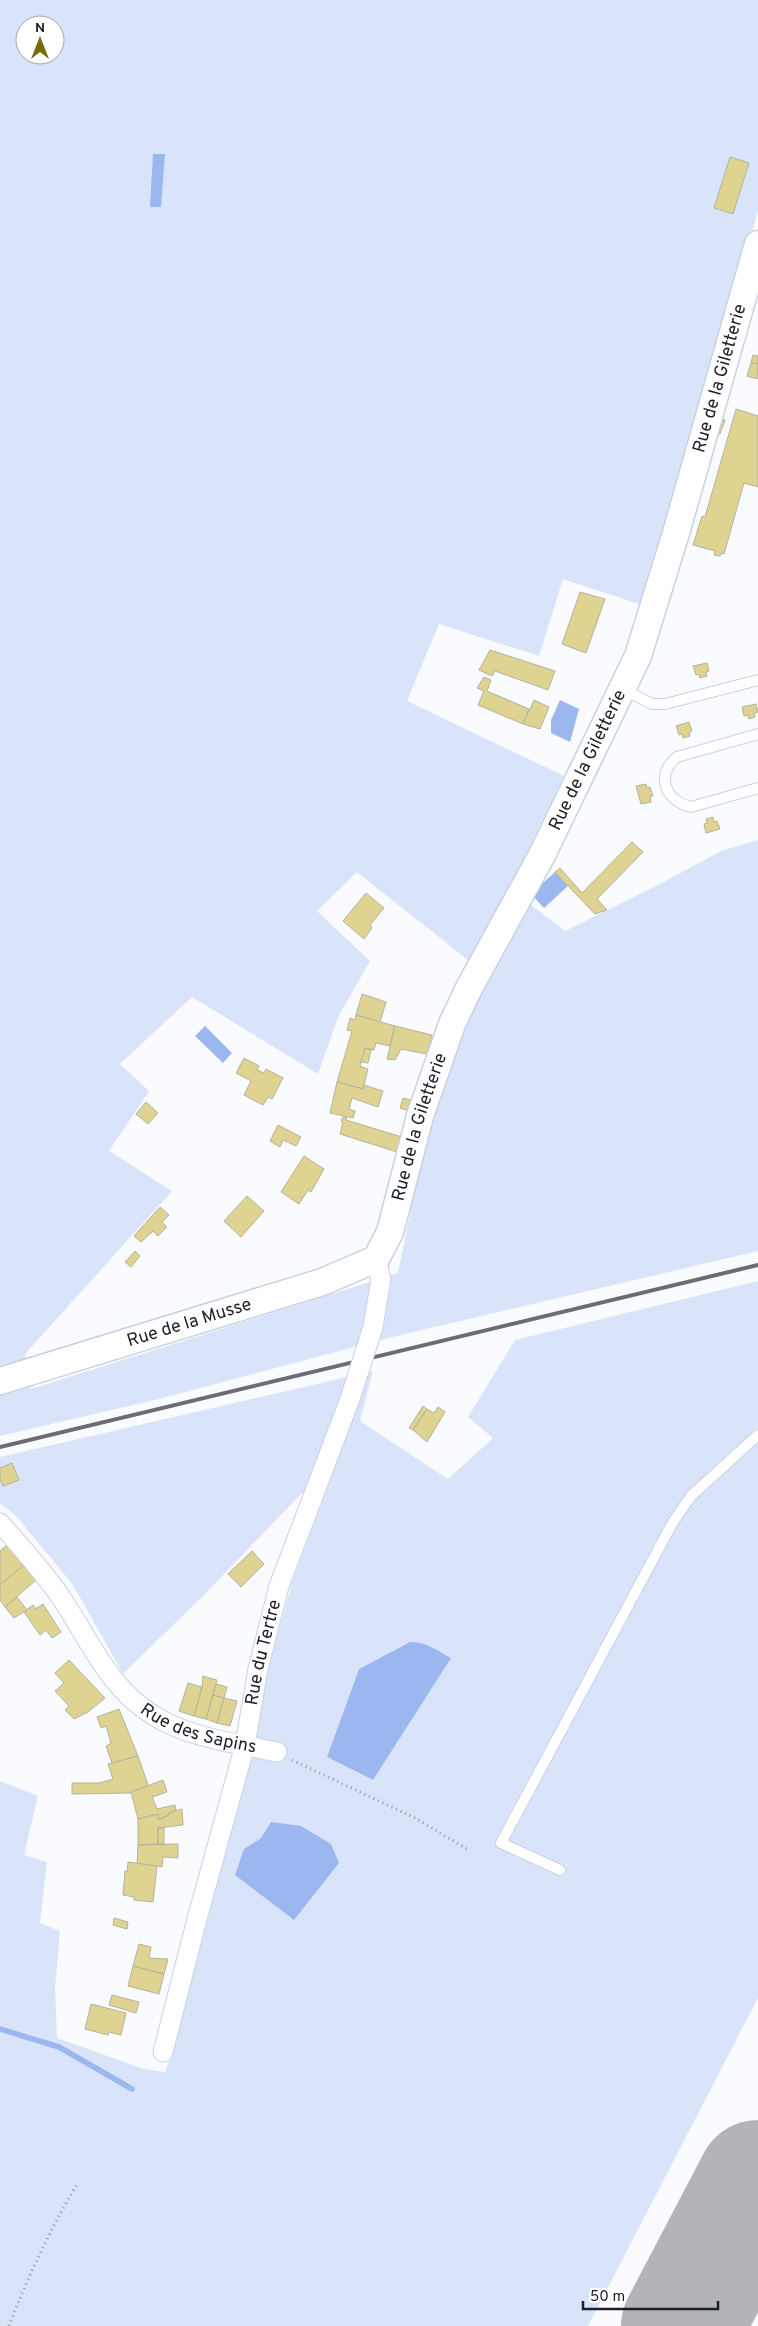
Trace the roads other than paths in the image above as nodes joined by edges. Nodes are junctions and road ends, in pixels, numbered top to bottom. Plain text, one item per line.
1 (758, 244) edge
2 (758, 680) edge
3 (623, 689) junction
4 (758, 734) edge
5 (758, 788) edge
6 (376, 1259) junction
7 (0, 1380) edge
8 (758, 1435) edge
9 (0, 1523) edge
10 (244, 1745) junction
11 (277, 1752) road end
12 (560, 1870) dead end
13 (163, 2052) dead end

1 - 3 street, Rue de la Giletterie
2 - 3 lane
3 - 6 street, Rue de la Giletterie
4 - 5 lane
6 - 7 street, Rue de la Musse
6 - 10 street, Rue du Tertre, bridge
8 - 12 lane
9 - 10 street, Rue des Sapins
10 - 11 street, Rue des Sapins
10 - 13 street, Rue du Tertre

